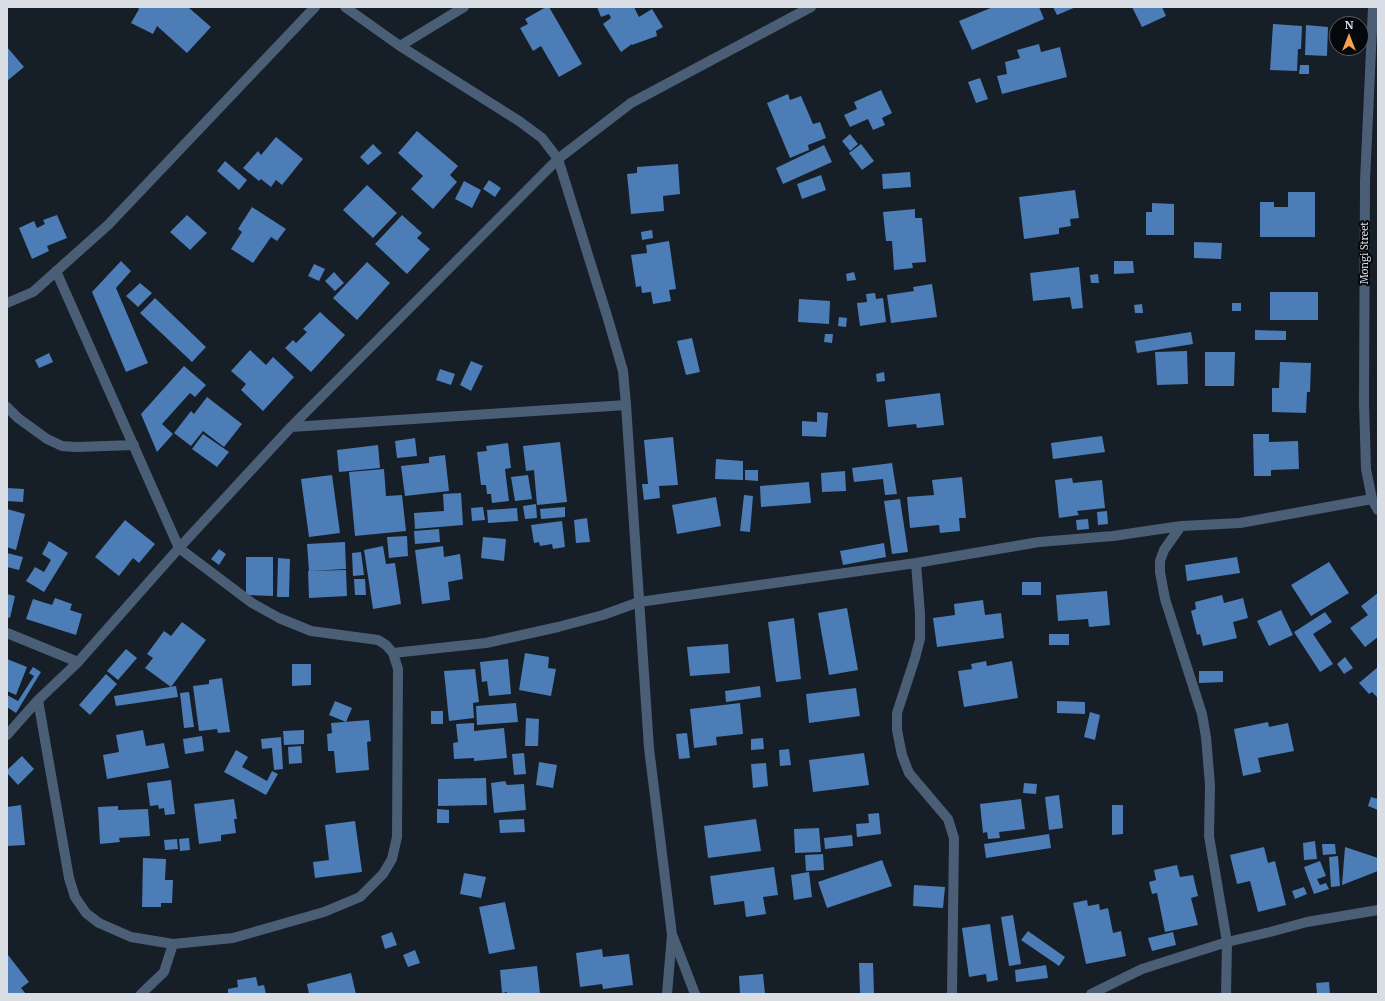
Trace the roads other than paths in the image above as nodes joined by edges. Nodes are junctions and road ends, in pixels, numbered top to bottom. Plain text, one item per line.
1 (315, 7) edge
2 (345, 7) edge
3 (464, 7) edge
4 (811, 7) edge
5 (1373, 7) edge
6 (400, 46) junction
7 (558, 160) junction
8 (56, 271) junction
9 (7, 303) edge
10 (626, 405) junction
11 (7, 407) edge
12 (291, 427) junction
13 (134, 445) junction
14 (1372, 499) junction
15 (1378, 510) edge
16 (1181, 526) junction
17 (179, 548) junction
18 (916, 563) junction
19 (639, 602) junction
20 (7, 633) edge
21 (393, 653) junction
22 (78, 662) junction
23 (38, 700) junction
24 (7, 735) edge
25 (1378, 910) edge
26 (672, 935) junction
27 (1227, 942) junction
28 (173, 944) junction
29 (141, 994) edge
30 (666, 994) edge
31 (695, 994) edge
32 (952, 994) edge
33 (1091, 994) edge
34 (1226, 994) edge

1 - 8 street
2 - 6 street
3 - 6 street
4 - 7 street
5 - 14 street, Mongi Street
6 - 7 street
7 - 10 street
7 - 12 street
8 - 9 street
8 - 13 street
10 - 12 street
10 - 19 street
11 - 13 street
12 - 17 street
13 - 17 street
14 - 15 street, Mongi Street
14 - 16 street
16 - 18 street
16 - 27 street
17 - 21 street
17 - 22 street
18 - 19 street
18 - 32 street
19 - 21 street
19 - 26 street
20 - 22 street
21 - 28 street
22 - 23 street
23 - 24 street
23 - 28 street
25 - 27 street
26 - 30 street
26 - 31 street
27 - 33 street
27 - 34 street
28 - 29 street

